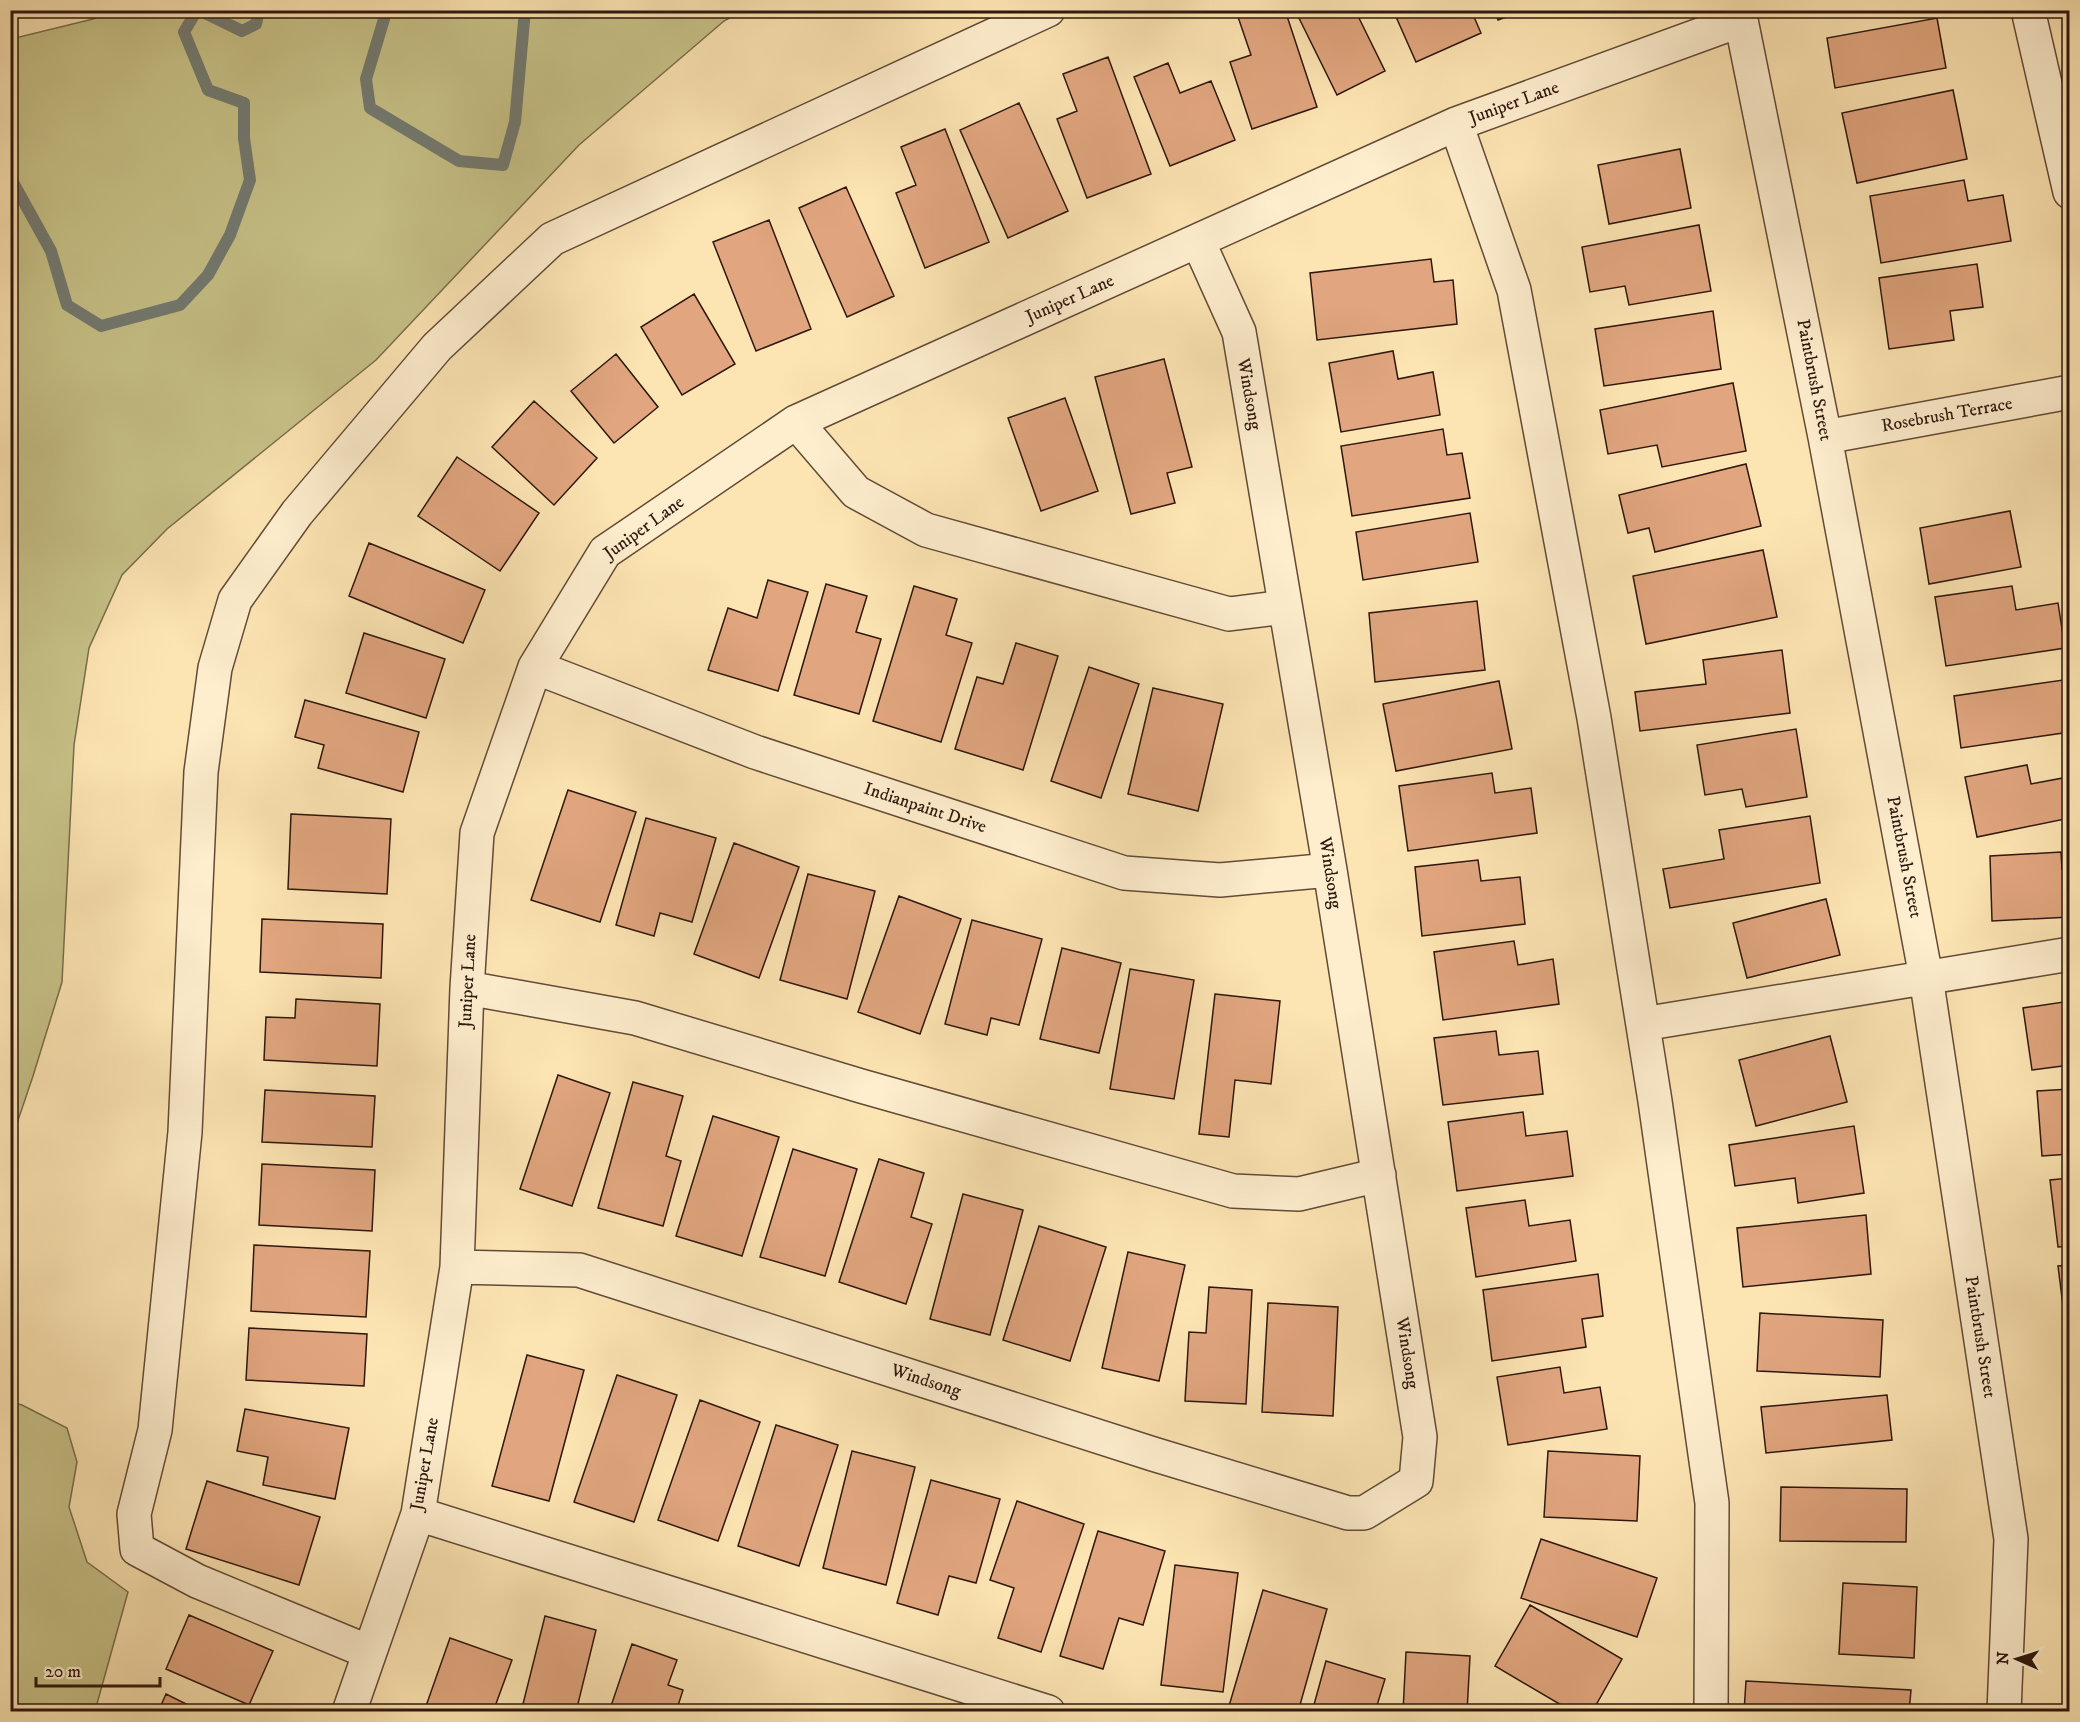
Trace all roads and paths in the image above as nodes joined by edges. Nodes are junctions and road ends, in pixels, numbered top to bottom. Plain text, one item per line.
1 (1048, 10) edge
2 (2028, 10) edge
3 (1740, 15) edge
4 (1456, 124) junction
5 (2070, 192) edge
6 (1198, 241) junction
7 (2070, 392) edge
8 (796, 422) junction
9 (1825, 437) junction
10 (1285, 607) junction
11 (535, 667) junction
12 (1330, 870) junction
13 (2070, 954) edge
14 (1926, 977) junction
15 (467, 988) junction
16 (1643, 1024) junction
17 (1379, 1175) junction
18 (457, 1267) junction
19 (418, 1514) junction
20 (369, 1652) junction
21 (349, 1712) edge
22 (1048, 1712) edge
23 (1711, 1712) edge
24 (2004, 1712) edge

1 - 20 street
2 - 5 street
3 - 4 street, Juniper Lane
3 - 9 street, Paintbrush Street
4 - 6 street, Juniper Lane
4 - 16 street
6 - 8 street, Juniper Lane
6 - 10 street, Windsong
7 - 9 street, Rosebrush Terrace
8 - 10 street
8 - 11 street, Juniper Lane
9 - 14 street, Paintbrush Street
10 - 12 street, Windsong
11 - 12 street, Indianpaint Drive
11 - 15 street, Juniper Lane
12 - 17 street, Windsong
13 - 14 street
14 - 16 street
14 - 24 street, Paintbrush Street
15 - 17 street
15 - 18 street, Juniper Lane
16 - 23 street
17 - 18 street, Windsong
18 - 19 street, Juniper Lane
19 - 20 street, Juniper Lane
19 - 22 street
20 - 21 street, Juniper Lane

